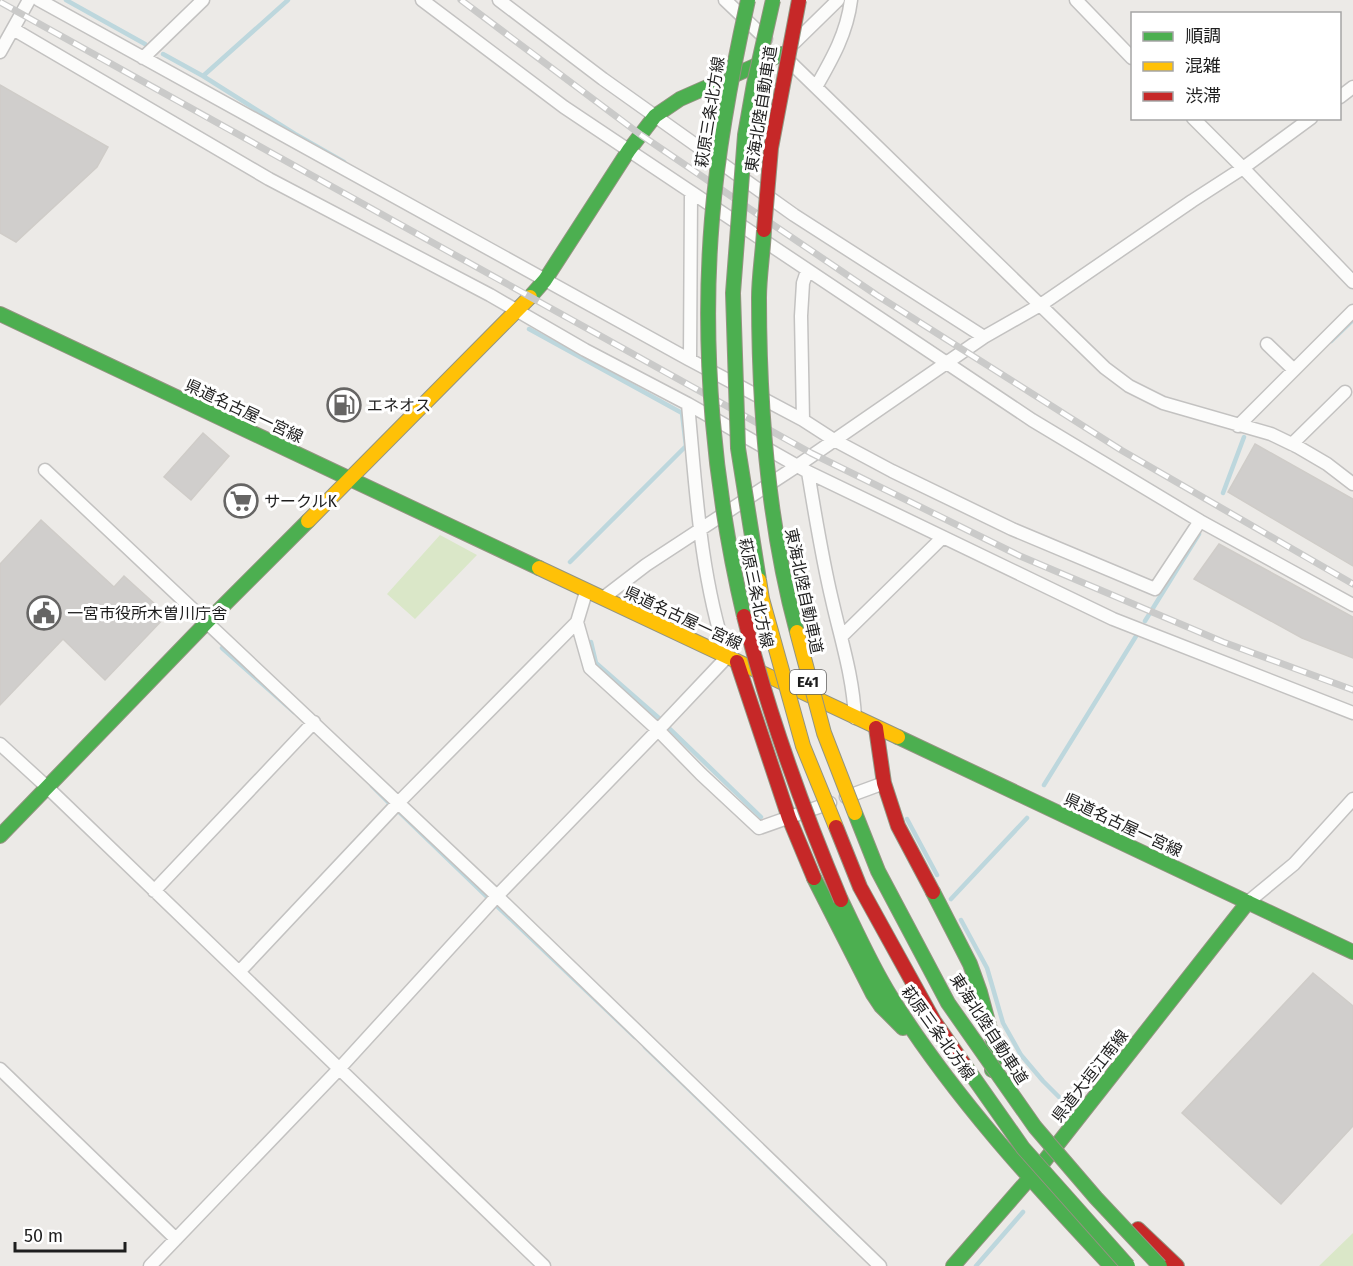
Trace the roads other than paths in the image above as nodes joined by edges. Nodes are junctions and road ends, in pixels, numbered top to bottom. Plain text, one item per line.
1 (29, 0) edge
2 (39, 0) edge
3 (203, 0) edge
4 (422, 0) edge
5 (499, 0) edge
6 (726, 0) edge
7 (748, 0) edge
8 (773, 0) edge
9 (799, 0) edge
10 (838, 0) edge
11 (851, 0) edge
12 (1076, 0) edge
13 (13, 29) junction
14 (0, 52) edge
15 (782, 54) junction
16 (1131, 57) edge
17 (143, 58) junction
18 (816, 87) junction
19 (1353, 87) edge
20 (1341, 96) edge
21 (655, 116) junction
22 (1195, 120) edge
23 (1308, 120) edge
24 (628, 150) junction
25 (1244, 168) junction
26 (691, 193) junction
27 (807, 271) junction
28 (545, 280) junction
29 (1353, 282) edge
30 (1042, 304) junction
31 (518, 311) junction
32 (1353, 311) edge
33 (0, 314) edge
34 (984, 337) junction
35 (1267, 344) dead end
36 (690, 360) junction
37 (946, 364) junction
38 (1294, 370) junction
39 (644, 381) junction
40 (639, 393) dead end
41 (1345, 393) dead end
42 (688, 404) junction
43 (803, 420) junction
44 (1238, 426) junction
45 (834, 440) junction
46 (1292, 444) junction
47 (802, 469) junction
48 (45, 470) dead end
49 (350, 479) junction
50 (1353, 484) edge
51 (1200, 521) junction
52 (699, 528) junction
53 (942, 538) junction
54 (586, 591) junction
55 (603, 598) junction
56 (1353, 605) edge
57 (207, 622) junction
58 (577, 622) junction
59 (842, 636) junction
60 (732, 659) junction
61 (1353, 713) edge
62 (855, 718) junction
63 (314, 722) junction
64 (876, 728) junction
65 (658, 730) junction
66 (0, 744) edge
67 (884, 783) junction
68 (47, 787) junction
69 (1353, 800) edge
70 (398, 802) junction
71 (789, 818) junction
72 (0, 836) edge
73 (154, 891) junction
74 (497, 896) junction
75 (1248, 902) junction
76 (1353, 952) edge
77 (239, 972) junction
78 (930, 1053) junction
79 (0, 1069) edge
80 (339, 1069) junction
81 (976, 1112) junction
82 (994, 1135) junction
83 (1042, 1164) junction
84 (1030, 1178) junction
85 (176, 1239) junction
86 (150, 1266) edge
87 (544, 1266) edge
88 (880, 1266) edge
89 (953, 1266) edge
90 (1111, 1266) edge
91 (1128, 1266) edge
92 (1160, 1266) edge
93 (1177, 1266) edge

1 - 13 street
2 - 17 street
3 - 17 street
4 - 24 street
5 - 21 street
6 - 15 street
7 - 78 main road, 萩原三条北方線, bridge
8 - 91 main road, 東海北陸自動車道 / E41, bridge
9 - 92 main road, 東海北陸自動車道 / E41, bridge
10 - 15 street
11 - 18 street
12 - 16 street
13 - 14 street
13 - 31 street
15 - 18 street
15 - 21 main road
17 - 28 street
18 - 30 street
19 - 20 street
21 - 24 main road
21 - 34 street
22 - 25 street
23 - 25 street
24 - 26 street
24 - 28 main road
25 - 29 street
25 - 30 street
26 - 27 street
26 - 36 street
27 - 37 street
27 - 43 street
28 - 31 main road
28 - 36 street
30 - 34 street
30 - 44 street
31 - 39 street
31 - 49 main road
32 - 38 street
33 - 49 main road, 県道名古屋一宮線
34 - 37 street
35 - 38 street
36 - 43 street
37 - 45 street
37 - 51 street
38 - 44 street
39 - 40 street
39 - 42 street
41 - 46 street
42 - 47 street
42 - 52 street
43 - 45 street
44 - 46 street
45 - 47 street
45 - 51 street
46 - 50 street
47 - 52 street
47 - 53 street
47 - 59 street
48 - 57 street
49 - 54 main road, 県道名古屋一宮線
49 - 57 main road
51 - 56 street
52 - 55 street
52 - 60 street
53 - 59 street
53 - 61 street
54 - 55 main road, 県道名古屋一宮線
54 - 58 street
55 - 60 main road, 県道名古屋一宮線
57 - 63 street
57 - 68 main road
58 - 65 street
58 - 70 street
59 - 62 street
60 - 62 main road, 県道名古屋一宮線
60 - 65 street
60 - 71 main road
62 - 64 main road, 県道名古屋一宮線
63 - 70 street
63 - 73 street
64 - 67 main road
64 - 75 main road, 県道名古屋一宮線
65 - 71 street
65 - 74 street
66 - 68 street
67 - 71 street
67 - 81 main road
68 - 72 main road
68 - 73 street
69 - 75 street
70 - 74 street
70 - 77 street
71 - 78 main road
73 - 77 street
74 - 80 street
74 - 88 street
75 - 76 main road, 県道名古屋一宮線
75 - 83 main road, 県道大垣江南線
77 - 80 street
78 - 81 main road, 萩原三条北方線
79 - 85 street
80 - 85 street
80 - 87 street
81 - 82 main road, 萩原三条北方線
82 - 83 main road, 萩原三条北方線
82 - 84 main road, 萩原三条北方線
83 - 84 main road, 県道大垣江南線
83 - 93 main road, 萩原三条北方線
84 - 89 main road, 県道大垣江南線
84 - 90 main road, 萩原三条北方線
85 - 86 street

